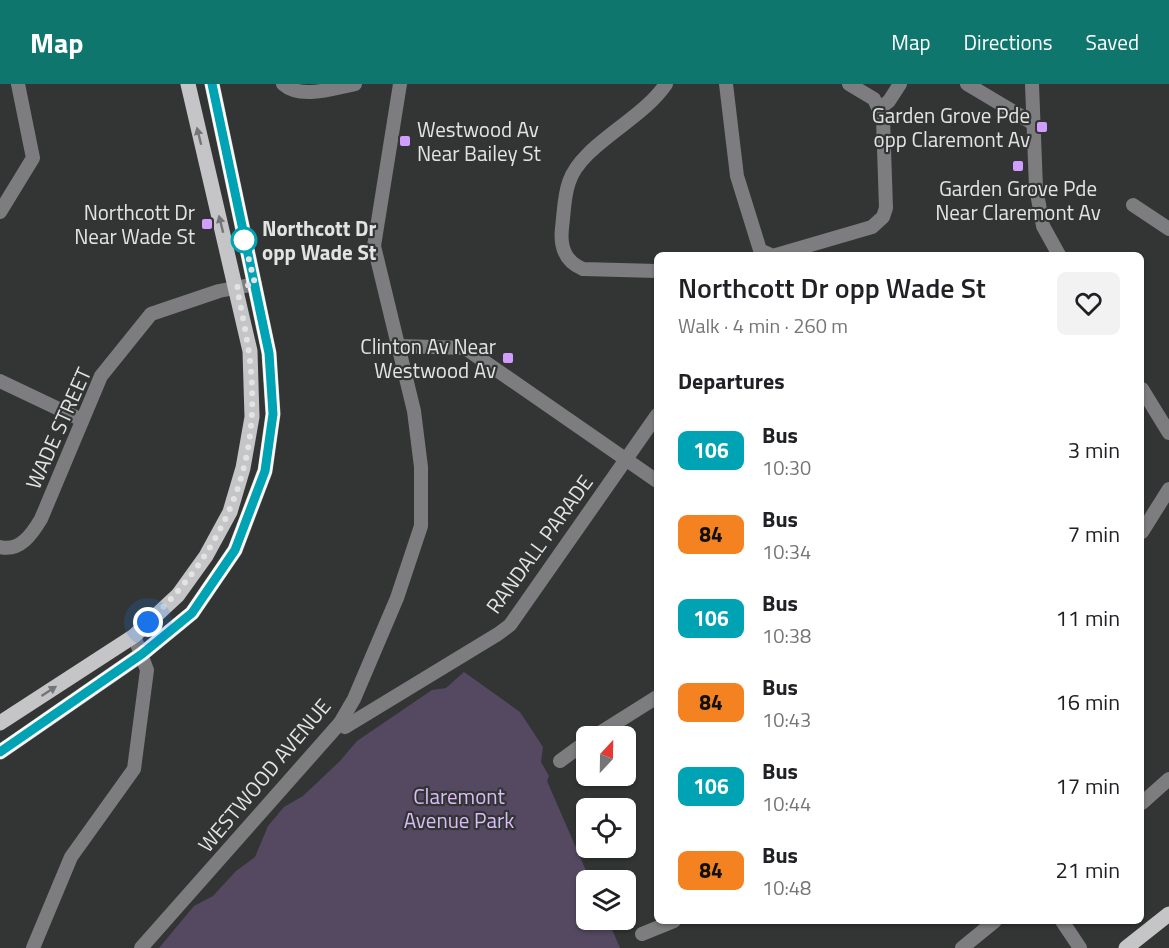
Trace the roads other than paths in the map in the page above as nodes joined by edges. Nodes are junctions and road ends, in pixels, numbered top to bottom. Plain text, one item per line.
1 (18, 84) edge
2 (188, 84) edge
3 (212, 84) edge
4 (283, 84) edge
5 (355, 84) edge
6 (400, 84) edge
7 (666, 84) edge
8 (726, 84) edge
9 (849, 84) edge
10 (900, 84) edge
11 (967, 84) edge
12 (1032, 84) edge
13 (879, 109) junction
14 (1034, 124) junction
15 (1133, 205) dead end
16 (2, 206) edge
17 (1169, 229) edge
18 (765, 252) edge
19 (774, 252) edge
20 (1057, 252) edge
21 (654, 271) edge
22 (255, 284) junction
23 (237, 287) junction
24 (400, 346) junction
25 (0, 381) edge
26 (1144, 392) edge
27 (654, 419) edge
28 (82, 420) junction
29 (1169, 433) edge
30 (625, 459) junction
31 (654, 479) edge
32 (1169, 489) edge
33 (1144, 529) edge
34 (0, 547) edge
35 (134, 636) junction
36 (142, 654) junction
37 (654, 699) edge
38 (0, 723) edge
39 (340, 723) junction
40 (611, 726) edge
41 (576, 749) edge
42 (0, 752) edge
43 (560, 760) dead end
44 (1169, 779) edge
45 (1144, 801) edge
46 (1169, 914) edge
47 (667, 924) edge
48 (991, 924) edge
49 (1064, 924) edge
50 (642, 934) dead end
51 (33, 948) edge
52 (141, 948) edge
53 (962, 948) edge
54 (1080, 948) edge
55 (1126, 948) edge

1 - 16 street
23 -> 2 main road
3 - 22 main road
4 - 5 street
6 - 24 street, WESTWOOD AVENUE
7 - 21 street
8 - 18 street
9 - 13 street
10 - 13 street
11 - 14 street
12 - 14 street
13 - 19 street
14 - 20 street
15 - 17 street
22 - 23 street, WADE STREET
22 - 36 main road
23 - 28 street, WADE STREET
23 - 35 main road
24 - 30 street
24 - 39 street, WESTWOOD AVENUE
25 - 28 street
26 - 29 street
27 - 30 street, RANDALL PARADE
28 - 34 street, WADE STREET
30 - 31 street
30 - 39 street, RANDALL PARADE
32 - 33 street
35 - 36 street
38 -> 35 main road
36 - 42 main road
36 - 51 street
37 - 40 street
39 - 52 street, WESTWOOD AVENUE
41 - 43 street
44 - 45 street
46 - 55 main road
47 - 50 street
48 - 53 street
49 - 54 street

